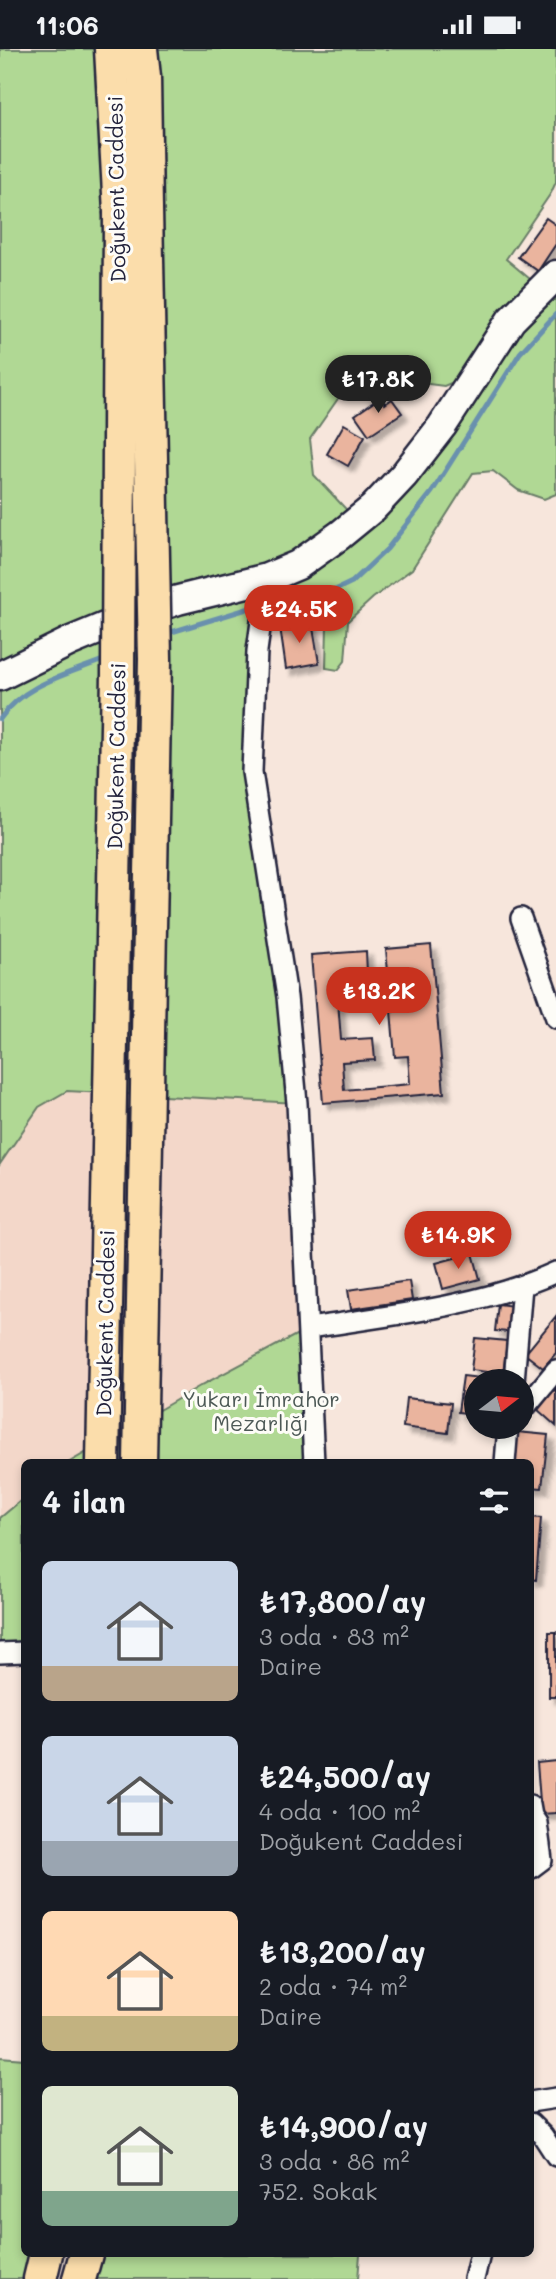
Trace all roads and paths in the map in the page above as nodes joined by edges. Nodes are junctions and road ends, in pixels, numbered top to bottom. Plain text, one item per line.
1 (111, 49) edge
2 (141, 49) edge
3 (133, 211) junction
4 (556, 275) edge
5 (267, 578) junction
6 (0, 675) edge
7 (521, 918) dead end
8 (556, 1018) edge
9 (556, 1272) edge
10 (522, 1286) junction
11 (309, 1328) junction
12 (515, 1369) edge
13 (556, 1370) edge
14 (534, 1397) edge
15 (508, 1439) edge
16 (103, 1459) edge
17 (140, 1459) edge
18 (314, 1459) edge
19 (505, 1459) edge
20 (21, 1652) edge
21 (0, 1653) edge
22 (534, 1818) edge
23 (534, 1866) edge
24 (556, 2098) edge
25 (534, 2101) edge
26 (534, 2127) edge
27 (556, 2156) edge
28 (45, 2257) edge
29 (85, 2257) edge
30 (479, 2257) edge
31 (40, 2279) edge
32 (79, 2279) edge
33 (474, 2279) edge

1 - 3 main road, Doğukent Caddesi
2 - 3 main road, Doğukent Caddesi
3 - 16 main road, Doğukent Caddesi, bridge
3 - 17 main road, Doğukent Caddesi, bridge
4 - 5 street
5 - 6 street
5 - 11 street
7 - 8 street
9 - 10 street
10 - 11 street
10 - 12 street
11 - 18 street
13 - 14 street
15 - 19 street
20 - 21 street
22 - 23 street
24 - 25 street
26 - 27 street
28 - 31 main road
29 - 32 main road
30 - 33 street

